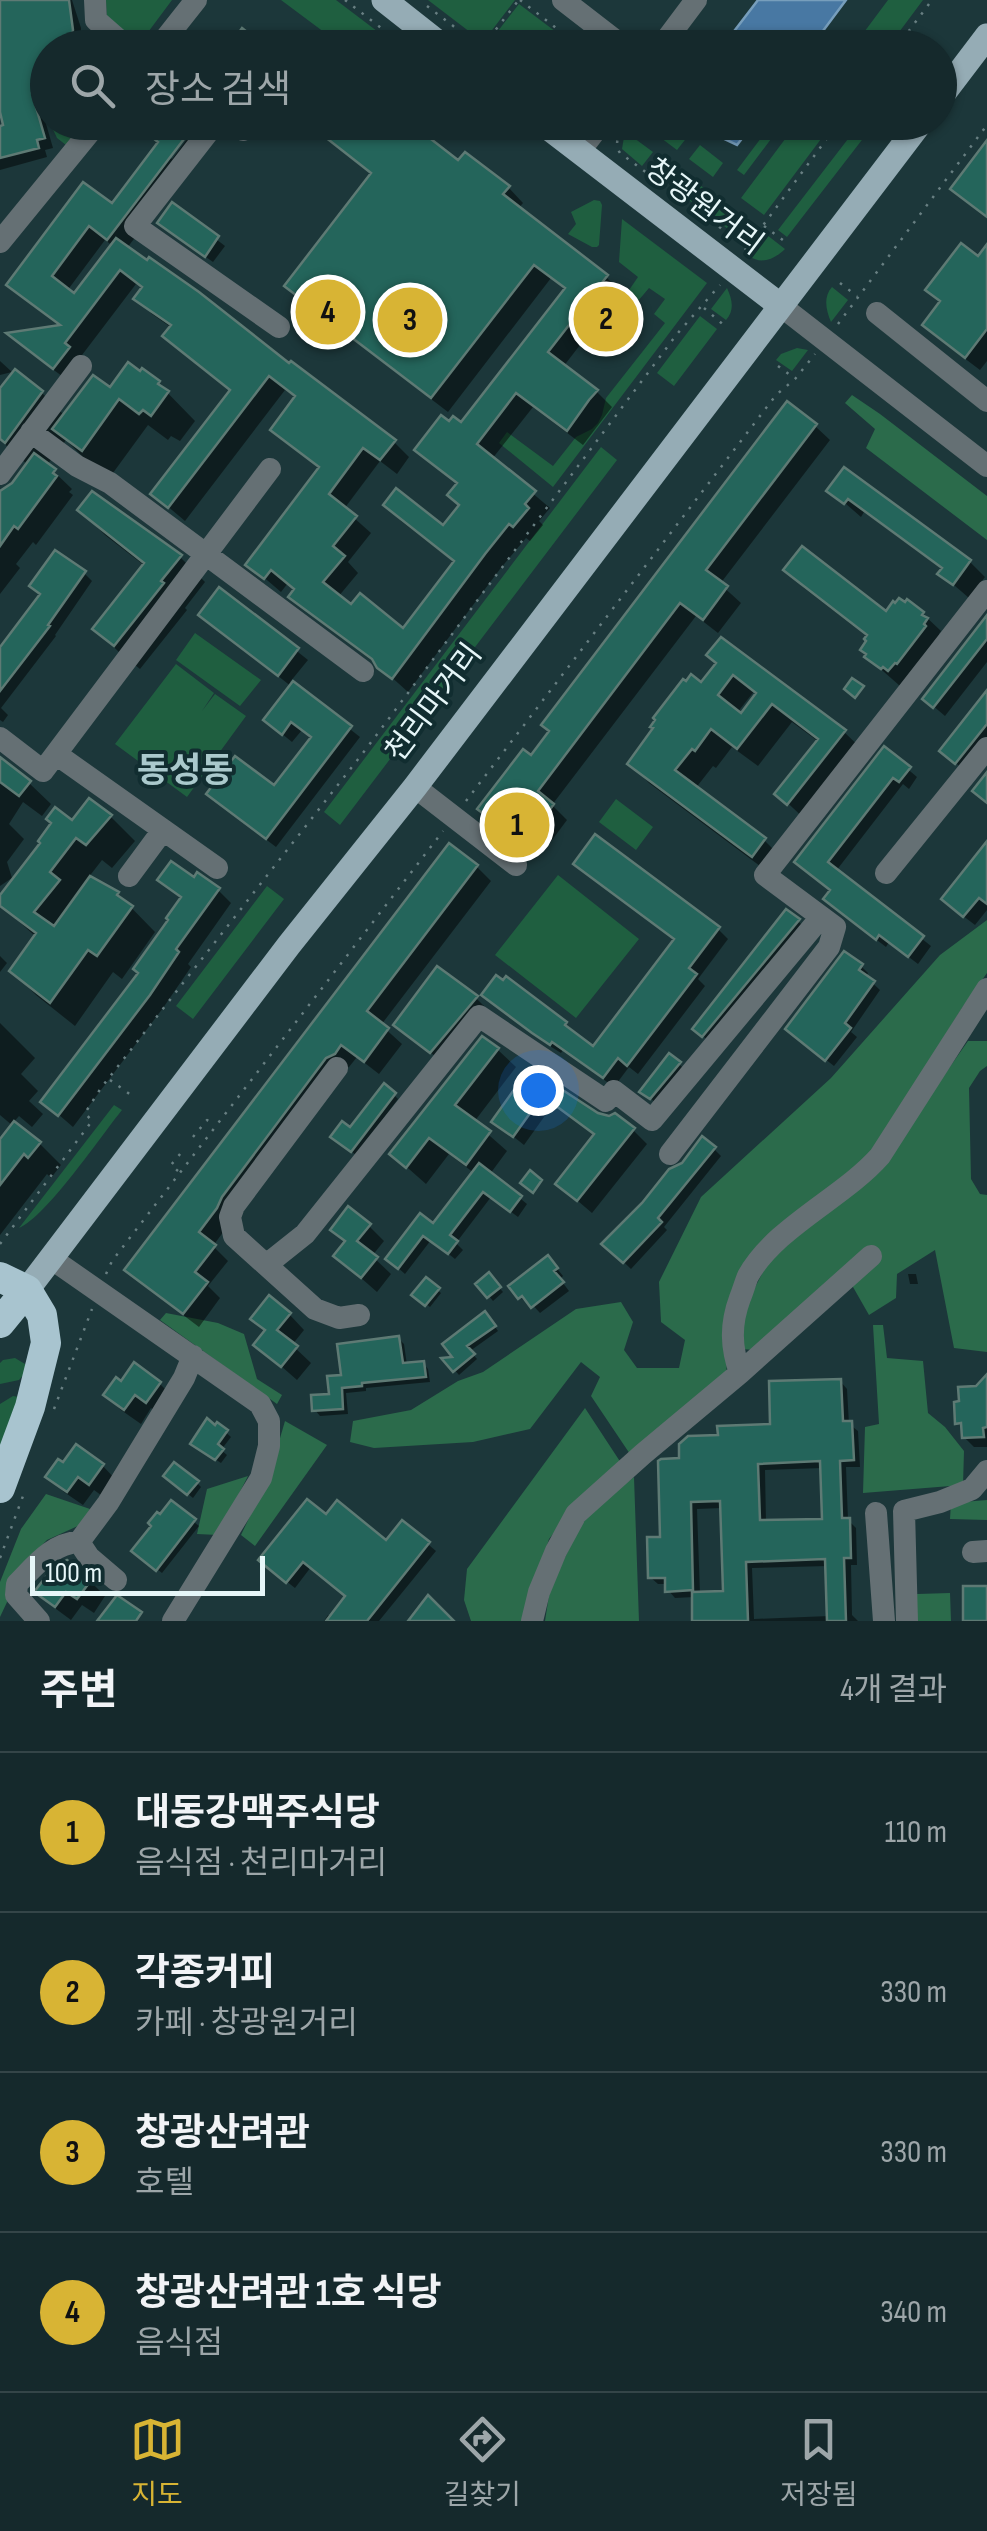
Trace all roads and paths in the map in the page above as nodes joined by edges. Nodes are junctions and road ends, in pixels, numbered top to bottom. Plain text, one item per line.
1 (95, 0) edge
2 (196, 0) edge
3 (345, 0) edge
4 (384, 0) edge
5 (419, 0) edge
6 (519, 0) edge
7 (562, 0) edge
8 (696, 0) edge
9 (932, 0) edge
10 (107, 30) edge
11 (172, 30) edge
12 (384, 30) edge
13 (422, 30) edge
14 (458, 30) edge
15 (496, 30) edge
16 (558, 30) edge
17 (601, 30) edge
18 (674, 30) edge
19 (910, 30) edge
20 (987, 36) edge
21 (957, 76) edge
22 (83, 140) edge
23 (202, 140) edge
24 (564, 140) edge
25 (588, 140) edge
26 (618, 140) edge
27 (827, 140) edge
28 (907, 140) edge
29 (579, 152) junction
30 (763, 225) junction
31 (0, 242) edge
32 (788, 244) dead end
33 (840, 283) dead end
34 (720, 284) dead end
35 (858, 297) dead end
36 (781, 306) junction
37 (703, 307) junction
38 (877, 313) dead end
39 (279, 327) dead end
40 (726, 327) dead end
41 (81, 366) dead end
42 (778, 366) dead end
43 (795, 379) dead end
44 (987, 401) edge
45 (31, 432) junction
46 (984, 456) edge
47 (270, 469) dead end
48 (0, 474) edge
49 (206, 554) junction
50 (987, 591) edge
51 (363, 671) dead end
52 (0, 738) edge
53 (987, 748) edge
54 (56, 754) junction
55 (415, 786) junction
56 (164, 830) junction
57 (516, 865) dead end
58 (218, 868) dead end
59 (886, 873) dead end
60 (130, 876) dead end
61 (821, 917) junction
62 (987, 989) edge
63 (978, 1014) edge
64 (337, 1068) dead end
65 (108, 1079) junction
66 (131, 1096) dead end
67 (215, 1126) dead end
68 (193, 1137) dead end
69 (185, 1148) dead end
70 (670, 1154) dead end
71 (179, 1172) dead end
72 (0, 1244) edge
73 (870, 1256) dead end
74 (52, 1258) junction
75 (266, 1265) junction
76 (14, 1283) edge
77 (359, 1315) dead end
78 (0, 1323) edge
79 (193, 1356) junction
80 (740, 1373) junction
81 (987, 1471) edge
82 (0, 1488) edge
83 (876, 1512) dead end
84 (79, 1542) junction
85 (116, 1580) dead end
86 (39, 1621) edge
87 (173, 1621) edge
88 (532, 1621) edge
89 (884, 1621) edge
90 (907, 1621) edge

1 - 10 street
2 - 11 street
3 - 12 path
4 - 13 main road
5 - 14 path
6 - 15 path
6 - 16 path
7 - 17 street
8 - 18 street
9 - 19 path
20 - 21 main road
22 - 31 street
23 - 39 street
24 - 29 main road, 창광원거리
25 - 29 street
26 - 30 path
27 - 30 path
28 - 36 main road, 천리마거리
29 - 36 main road, 창광원거리
30 - 32 path
33 - 35 path
34 - 37 path
36 - 46 street
36 - 55 main road, 천리마거리
37 - 40 path
37 - 65 path
38 - 44 street
41 - 45 street
42 - 43 path
45 - 48 street
45 - 49 street
47 - 49 street
49 - 51 street
49 - 54 street
50 - 61 street
52 - 54 street
53 - 59 street
54 - 56 street
55 - 57 street
55 - 74 main road, 천리마거리
56 - 58 street
56 - 60 street
61 - 70 street
61 - 75 street
62 - 63 street
63 - 80 street
64 - 75 street
65 - 66 path
65 - 72 path
67 - 68 path
69 - 71 path
73 - 80 street
74 - 76 main road, 천리마거리
74 - 79 street
75 - 77 street
76 - 78 highway, 천리마거리
76 - 82 highway
79 - 84 street
79 - 87 street
80 - 88 street
81 - 90 street
83 - 89 street
84 - 85 street
84 - 86 street

